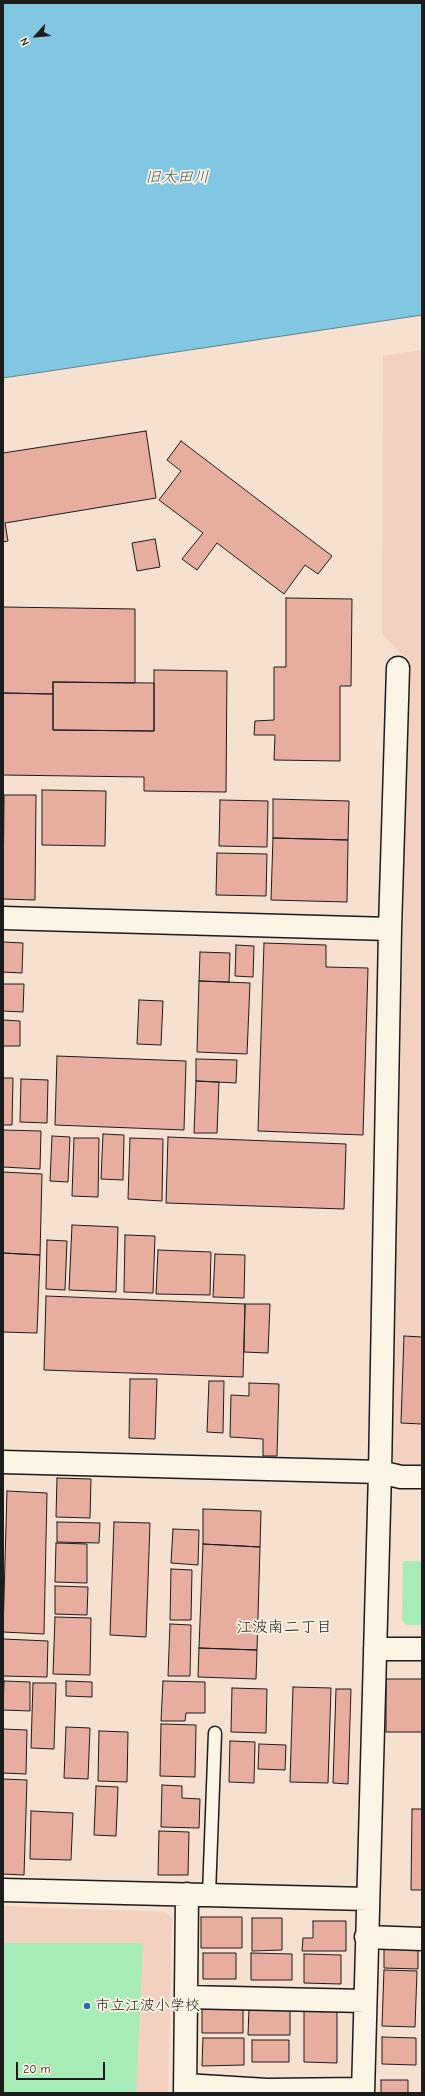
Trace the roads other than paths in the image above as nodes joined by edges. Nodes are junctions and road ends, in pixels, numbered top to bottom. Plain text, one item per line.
1 (398, 668) dead end
2 (3, 918) edge
3 (390, 929) junction
4 (3, 1462) edge
5 (380, 1472) junction
6 (422, 1477) edge
7 (375, 1649) junction
8 (422, 1649) edge
9 (215, 1733) dead end
10 (3, 1890) edge
11 (187, 1894) junction
12 (209, 1894) junction
13 (367, 1899) junction
14 (366, 1938) junction
15 (422, 1938) edge
16 (186, 1997) junction
17 (365, 2001) junction
18 (185, 2089) edge
19 (363, 2091) edge
20 (266, 2092) edge

1 - 3 street
2 - 3 street
3 - 5 street
4 - 5 street
5 - 6 street
5 - 7 street
7 - 8 street
7 - 13 street
9 - 12 lane
10 - 11 street
11 - 12 street
11 - 16 street
12 - 13 street
13 - 14 street
14 - 15 street
14 - 17 street
16 - 17 street
16 - 18 street
17 - 19 street
18 - 20 street
19 - 20 street

